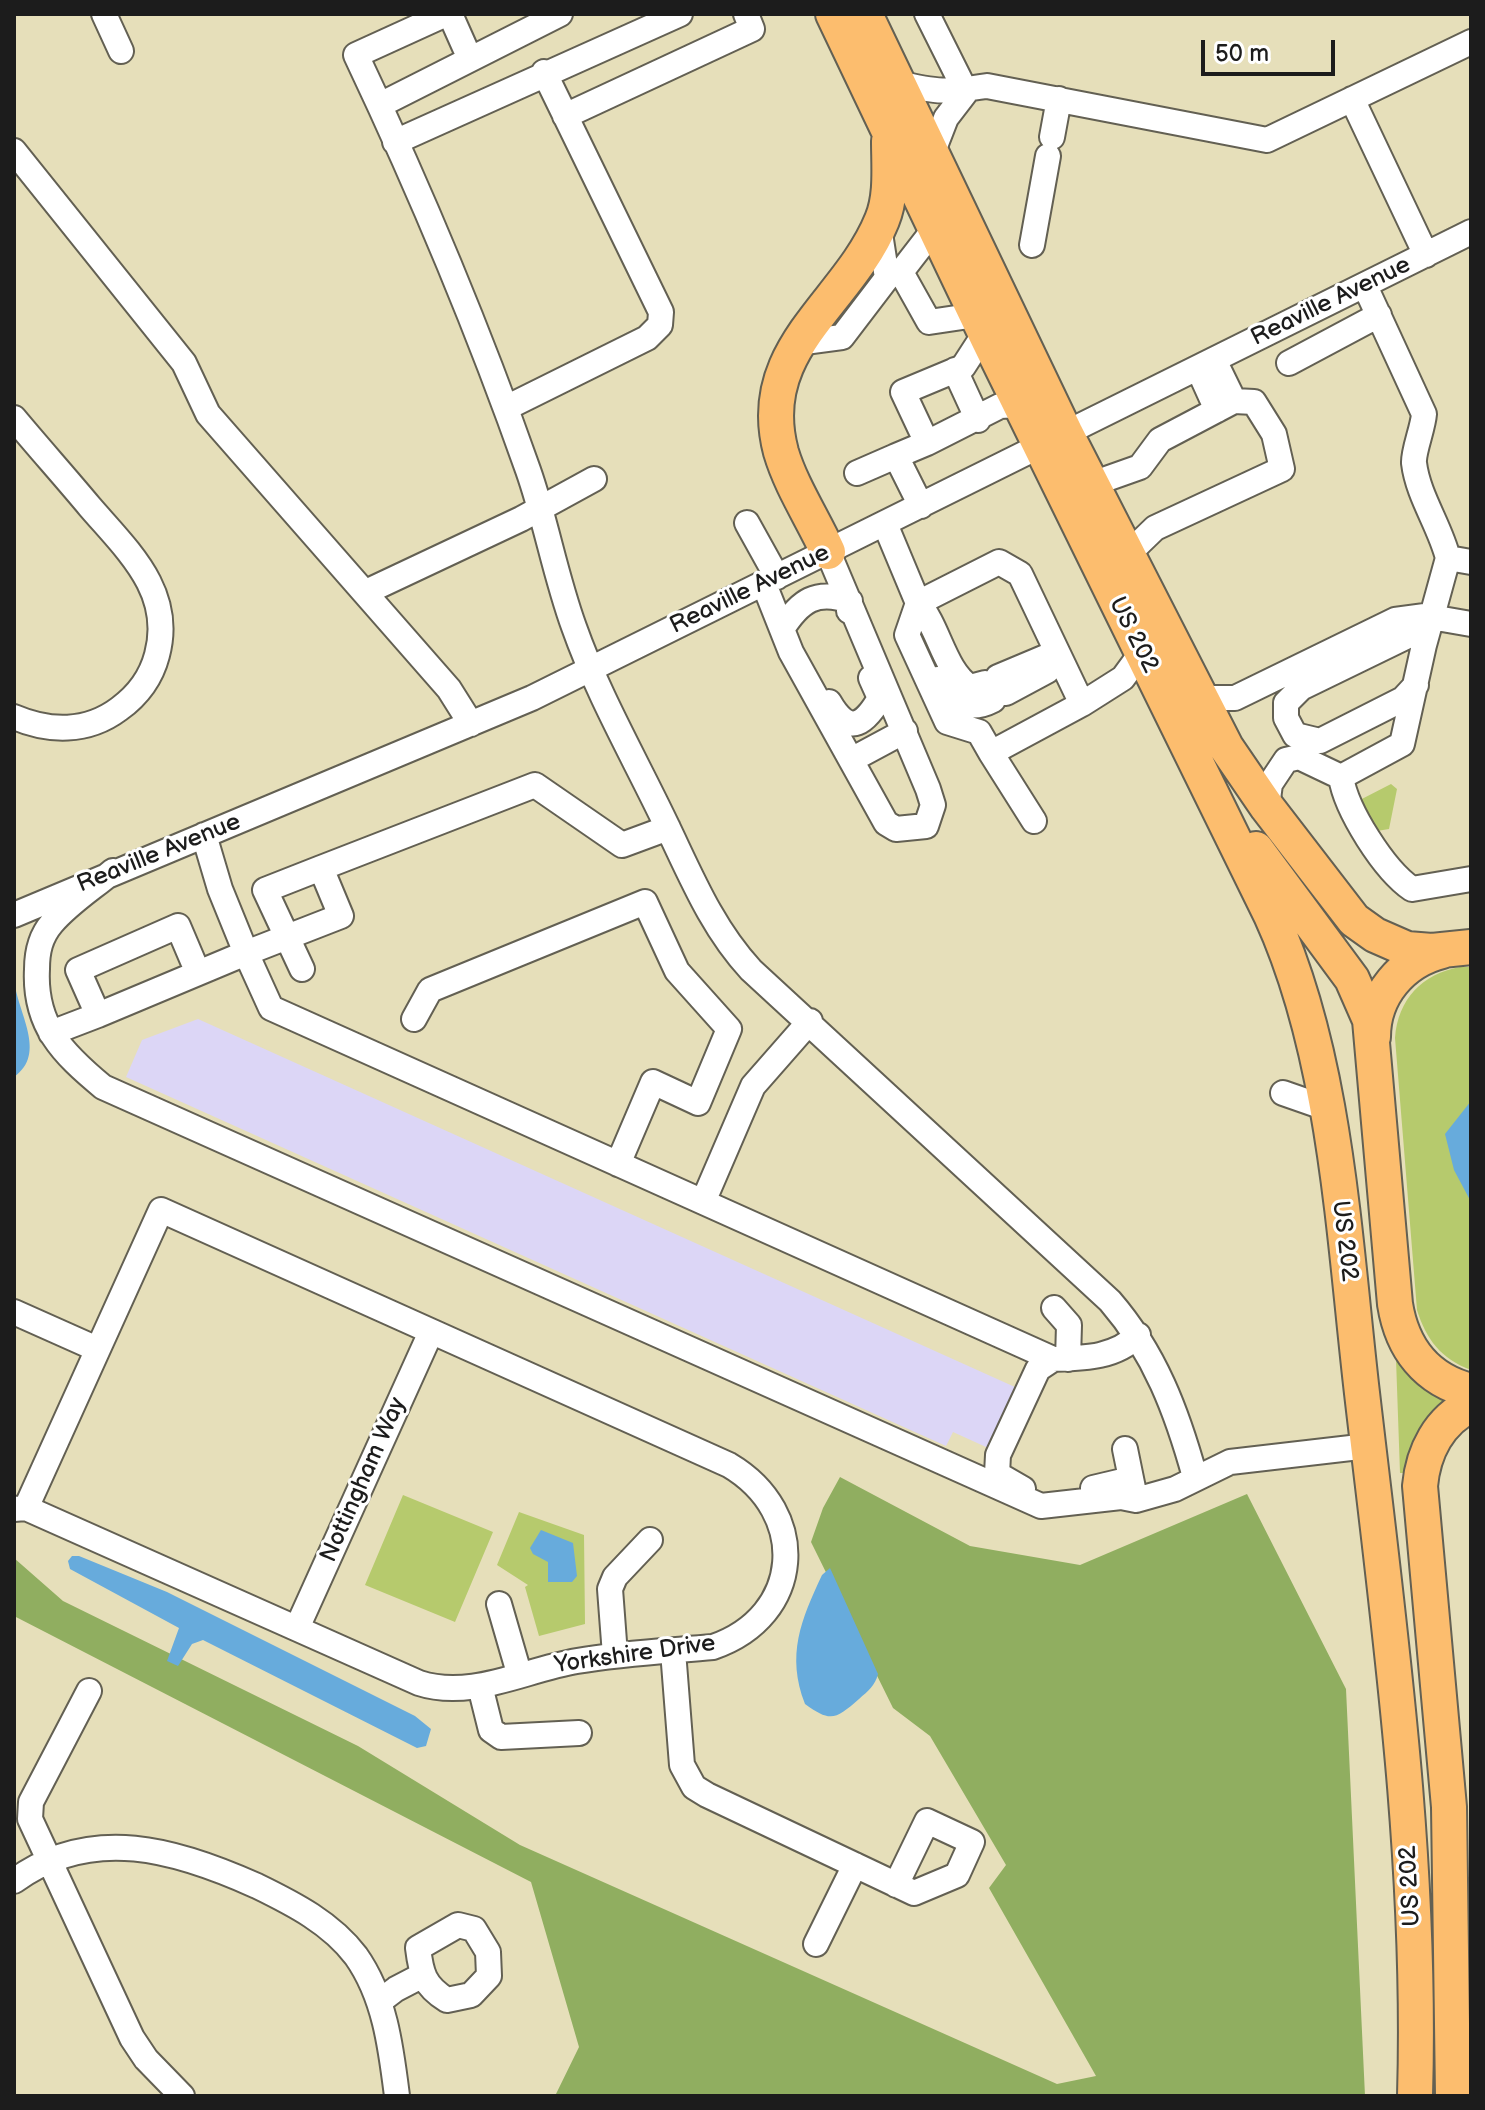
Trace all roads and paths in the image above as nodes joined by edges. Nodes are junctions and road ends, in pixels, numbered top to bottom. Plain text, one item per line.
1 (104, 14) edge
2 (448, 14) edge
3 (560, 14) edge
4 (680, 14) edge
5 (746, 14) edge
6 (833, 14) edge
7 (865, 14) edge
8 (927, 14) edge
9 (644, 22) edge
10 (1471, 42) edge
11 (121, 51) dead end
12 (470, 59) junction
13 (544, 72) junction
14 (898, 83) junction
15 (966, 92) junction
16 (1059, 99) junction
17 (1352, 99) junction
18 (380, 105) junction
19 (565, 116) junction
20 (889, 133) junction
21 (395, 142) junction
22 (14, 151) edge
23 (932, 154) junction
24 (879, 227) junction
25 (935, 228) junction
26 (1471, 232) edge
27 (1032, 245) dead end
28 (1426, 255) junction
29 (894, 275) junction
30 (1365, 286) junction
31 (1379, 315) junction
32 (980, 324) junction
33 (797, 343) junction
34 (1289, 363) dead end
35 (1206, 364) junction
36 (955, 370) junction
37 (1020, 405) junction
38 (1226, 405) junction
39 (506, 408) junction
40 (14, 418) edge
41 (978, 420) junction
42 (1053, 440) junction
43 (927, 443) junction
44 (896, 456) junction
45 (857, 473) dead end
46 (594, 479) dead end
47 (1092, 484) junction
48 (921, 506) junction
49 (541, 507) junction
50 (747, 523) dead end
51 (885, 524) junction
52 (828, 552) junction
53 (1127, 555) junction
54 (1460, 560) edge
55 (770, 580) junction
56 (366, 592) junction
57 (850, 601) junction
58 (915, 612) junction
59 (1434, 617) junction
60 (1471, 624) edge
61 (784, 633) junction
62 (1413, 642) junction
63 (1142, 652) junction
64 (1059, 656) junction
65 (591, 669) junction
66 (1416, 685) junction
67 (1199, 698) junction
68 (1082, 704) junction
69 (14, 717) edge
70 (471, 724) junction
71 (905, 731) junction
72 (991, 753) junction
73 (1191, 753) junction
74 (851, 760) junction
75 (1341, 777) junction
76 (1267, 807) junction
77 (1034, 821) dead end
78 (668, 828) junction
79 (204, 835) junction
80 (321, 868) junction
81 (113, 871) junction
82 (1471, 879) edge
83 (14, 915) edge
84 (287, 937) junction
85 (1458, 948) edge
86 (246, 953) junction
87 (302, 969) dead end
88 (198, 973) junction
89 (98, 1015) junction
90 (414, 1019) dead end
91 (810, 1021) junction
92 (51, 1033) junction
93 (1373, 1045) junction
94 (618, 1164) junction
95 (1385, 1196) junction
96 (703, 1202) junction
97 (14, 1312) edge
98 (1062, 1316) dead end
99 (431, 1332) junction
100 (1138, 1335) junction
101 (97, 1349) junction
102 (1061, 1359) junction
103 (1471, 1391) edge
104 (1471, 1405) edge
105 (1368, 1446) junction
106 (1125, 1449) dead end
107 (1195, 1477) junction
108 (1134, 1489) junction
109 (18, 1503) edge
110 (650, 1540) dead end
111 (499, 1604) dead end
112 (297, 1628) junction
113 (673, 1651) junction
114 (615, 1655) junction
115 (519, 1673) junction
116 (480, 1686) junction
117 (89, 1691) dead end
118 (579, 1733) dead end
119 (1458, 1777) edge
120 (48, 1861) junction
121 (855, 1865) junction
122 (14, 1881) edge
123 (896, 1885) dead end
124 (1412, 1887) junction
125 (816, 1944) dead end
126 (421, 1976) dead end
127 (379, 2002) junction
128 (182, 2096) edge
129 (397, 2096) edge
130 (1415, 2096) edge
131 (1453, 2096) edge

1 - 11 street
2 - 12 street
2 - 18 street
3 - 12 street
4 - 9 street
5 - 19 street
6 - 20 highway, US 202
7 - 14 highway, US 202
8 - 15 street
9 - 13 street
10 - 17 street
12 - 18 street
13 - 19 street
13 - 21 street
14 - 15 street
14 - 23 highway, US 202
15 - 16 street
15 - 23 street
16 - 17 street
16 - 27 street
17 - 28 street
18 - 21 street
19 - 39 street
20 - 24 highway
20 - 25 highway, US 202
21 - 39 street
22 - 56 street
23 - 42 highway, US 202
24 - 29 street
24 - 33 highway
25 - 29 street
25 - 32 highway, US 202
26 - 28 street, Reaville Avenue
28 - 30 street, Reaville Avenue
29 - 32 street
29 - 33 street
30 - 31 street
30 - 35 street, Reaville Avenue
31 - 34 street
31 - 54 street
32 - 36 street
32 - 37 highway, US 202
33 - 52 highway
35 - 38 street
35 - 42 street, Reaville Avenue
36 - 41 street
36 - 43 street
37 - 41 street
37 - 42 highway, US 202
38 - 47 street
38 - 53 street
39 - 49 street
40 - 69 street
41 - 43 street
42 - 47 highway, US 202 / US 202
42 - 48 street, Reaville Avenue
42 - 63 highway, US 202 / US 202
43 - 44 street
44 - 45 street
44 - 48 street
46 - 49 street
47 - 53 highway, US 202 / US 202
48 - 51 street, Reaville Avenue
49 - 56 street
49 - 65 street
50 - 55 street
51 - 52 street, Reaville Avenue
51 - 58 street
52 - 55 street, Reaville Avenue
52 - 57 street
53 - 67 highway, US 202 / US 202
54 - 59 street
55 - 61 street
55 - 65 street, Reaville Avenue
56 - 70 street
57 - 61 street
57 - 61 street
57 - 71 street
58 - 64 street
58 - 64 street
58 - 72 street
59 - 60 street
59 - 62 street
59 - 67 street
61 - 74 street
62 - 66 street
62 - 66 street
63 - 68 street
63 - 73 highway, US 202 / US 202
64 - 68 street
65 - 70 street, Reaville Avenue
65 - 78 street
66 - 75 street
67 - 76 highway, US 202 / US 202
68 - 72 street
70 - 79 street, Reaville Avenue
71 - 74 street
71 - 74 street
72 - 77 street
73 - 93 highway
73 - 105 highway, US 202 / US 202
75 - 76 street
75 - 82 street
76 - 85 highway, US 202 / US 202
78 - 80 street
78 - 91 street
79 - 81 street, Reaville Avenue
79 - 86 street
80 - 84 street
80 - 84 street
81 - 83 street, Reaville Avenue
81 - 92 street
84 - 86 street
84 - 87 street
85 - 93 highway
86 - 88 street
86 - 94 street
88 - 89 street
88 - 89 street
89 - 92 street
90 - 94 street
91 - 96 street
91 - 100 street
92 - 108 street
93 - 95 highway
94 - 96 street
95 - 103 highway
95 - 124 highway
96 - 102 street
97 - 101 street
98 - 102 street
99 - 101 street, Yorkshire Drive
99 - 112 street, Nottingham Way
99 - 113 street, Yorkshire Drive
100 - 102 street
100 - 107 street
101 - 109 street
102 - 108 street
104 - 119 highway, US 202 / US 202
105 - 107 street
105 - 124 highway, US 202 / US 202
106 - 108 street
107 - 108 street
109 - 112 street, Yorkshire Drive
110 - 114 street
111 - 115 street
112 - 116 street, Yorkshire Drive
113 - 114 street, Yorkshire Drive
113 - 121 street
114 - 115 street, Yorkshire Drive
115 - 116 street, Yorkshire Drive
116 - 118 street
117 - 120 street
119 - 131 highway, US 202 / US 202
120 - 122 street
120 - 127 street
120 - 128 street
121 - 123 street
121 - 125 street
124 - 130 highway, US 202 / US 202
126 - 127 street
127 - 129 street

